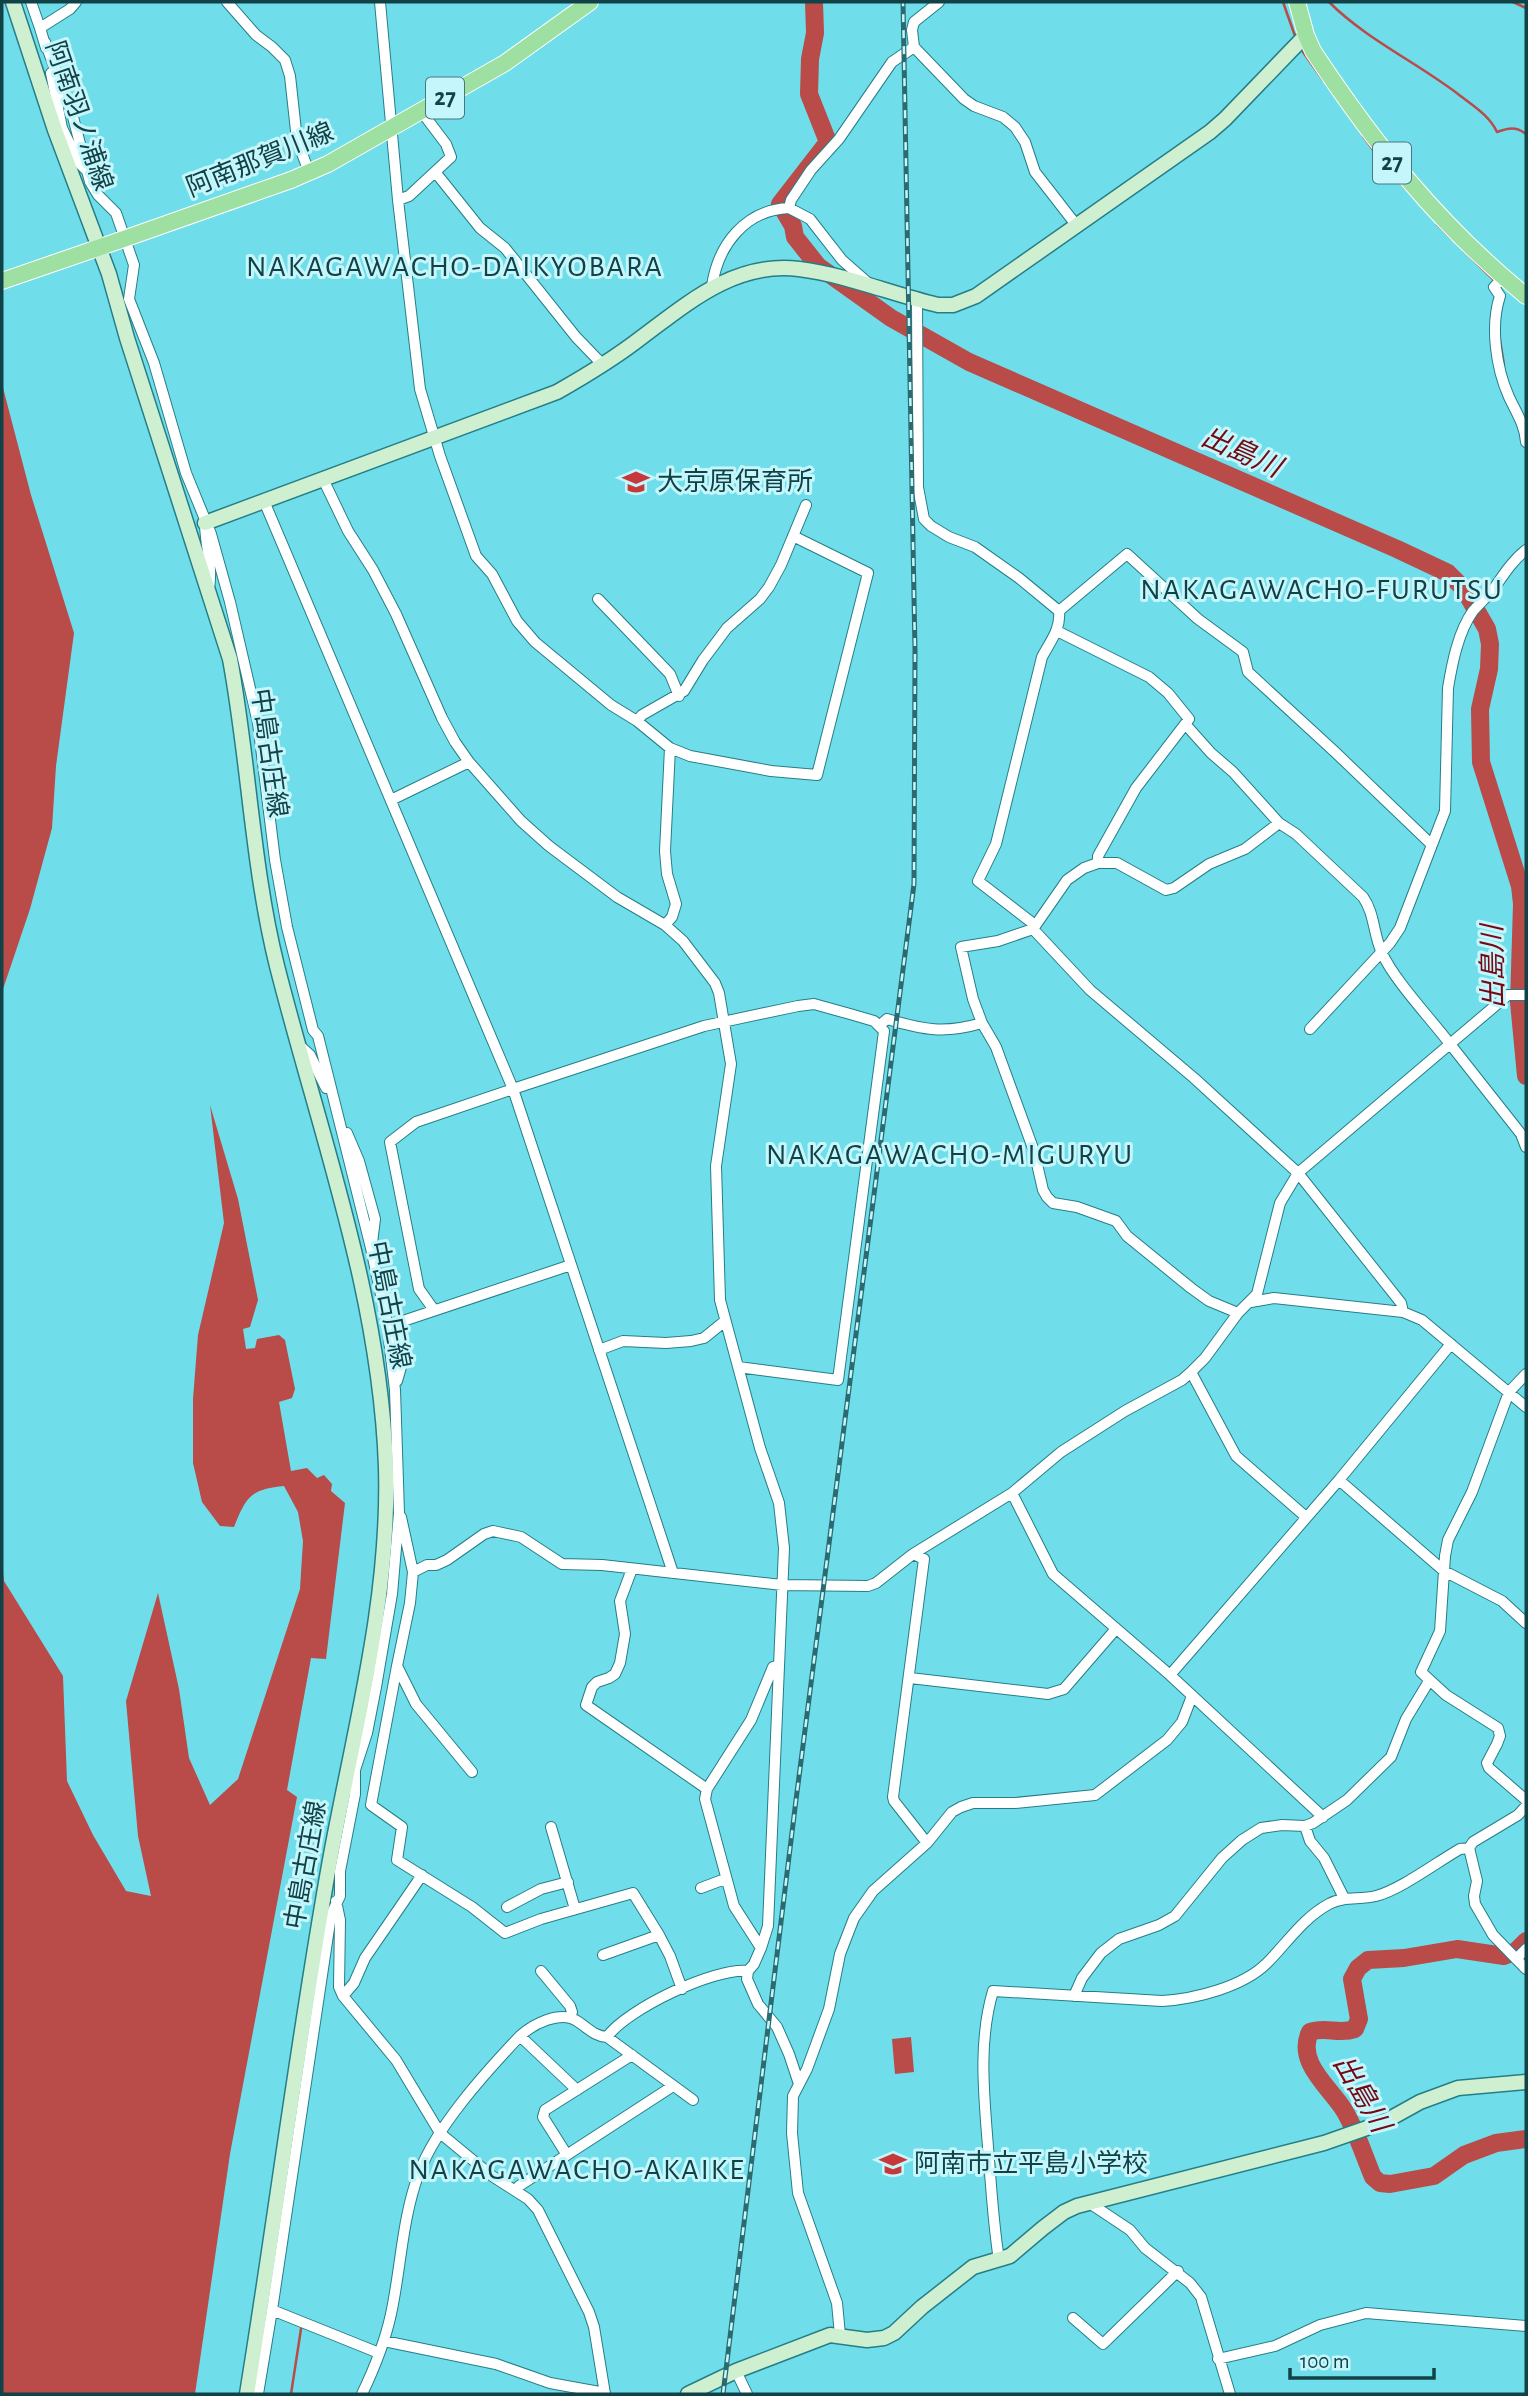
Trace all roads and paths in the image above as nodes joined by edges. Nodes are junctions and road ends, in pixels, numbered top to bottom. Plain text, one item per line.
1 (13, 2) edge
2 (31, 2) edge
3 (76, 2) edge
4 (227, 2) edge
5 (380, 2) edge
6 (590, 2) edge
7 (939, 2) edge
8 (1297, 2) edge
9 (40, 28) junction
10 (1306, 35) junction
11 (45, 42) junction
12 (914, 47) junction
13 (421, 111) junction
14 (392, 127) junction
15 (59, 129) junction
16 (309, 172) junction
17 (89, 173) junction
18 (436, 173) junction
19 (398, 200) junction
20 (789, 208) junction
21 (1077, 226) junction
22 (96, 248) junction
23 (2, 281) edge
24 (1500, 281) junction
25 (712, 286) junction
26 (872, 286) junction
27 (1526, 296) edge
28 (917, 300) junction
29 (603, 365) junction
30 (435, 437) junction
31 (1526, 442) edge
32 (323, 479) junction
33 (264, 501) junction
34 (806, 505) dead end
35 (205, 523) junction
36 (793, 536) junction
37 (1526, 550) edge
38 (208, 589) junction
39 (598, 599) dead end
40 (1059, 611) junction
41 (1057, 631) junction
42 (680, 696) junction
43 (637, 721) junction
44 (1186, 725) junction
45 (670, 748) junction
46 (469, 762) junction
47 (391, 800) junction
48 (1279, 823) junction
49 (1432, 845) junction
50 (1098, 863) junction
51 (664, 925) junction
52 (1034, 927) junction
53 (1382, 952) junction
54 (1521, 995) edge
55 (725, 1022) junction
56 (982, 1023) junction
57 (880, 1025) junction
58 (1310, 1029) dead end
59 (299, 1044) junction
60 (1450, 1044) junction
61 (513, 1089) junction
62 (334, 1104) junction
63 (1526, 1147) edge
64 (1298, 1173) junction
65 (571, 1265) junction
66 (1251, 1302) junction
67 (434, 1310) junction
68 (1403, 1312) junction
69 (1238, 1313) junction
70 (725, 1321) junction
71 (1451, 1343) junction
72 (599, 1350) junction
73 (738, 1367) junction
74 (1191, 1372) junction
75 (1526, 1374) edge
76 (395, 1390) junction
77 (1509, 1392) junction
78 (1526, 1407) edge
79 (386, 1469) junction
80 (1339, 1480) junction
81 (1012, 1493) junction
82 (399, 1513) junction
83 (1306, 1517) junction
84 (913, 1554) junction
85 (632, 1569) junction
86 (1444, 1571) junction
87 (413, 1572) junction
88 (673, 1573) junction
89 (782, 1585) junction
90 (1526, 1623) edge
91 (1115, 1630) junction
92 (397, 1665) junction
93 (779, 1665) junction
94 (1170, 1675) junction
95 (910, 1678) junction
96 (1429, 1681) junction
97 (1192, 1696) junction
98 (352, 1769) junction
99 (472, 1772) dead end
100 (706, 1789) junction
101 (1526, 1803) edge
102 (1323, 1817) junction
103 (1306, 1826) junction
104 (551, 1827) dead end
105 (927, 1843) junction
106 (1469, 1848) junction
107 (330, 1859) junction
108 (422, 1875) junction
109 (725, 1879) junction
110 (568, 1882) junction
111 (701, 1888) dead end
112 (1345, 1898) junction
113 (336, 1901) junction
114 (507, 1907) dead end
115 (575, 1909) junction
116 (659, 1935) junction
117 (761, 1948) junction
118 (1526, 1950) edge
119 (603, 1955) dead end
120 (1512, 1955) junction
121 (1526, 1969) edge
122 (748, 1971) junction
123 (541, 1972) dead end
124 (682, 1989) junction
125 (343, 1996) junction
126 (1074, 1996) junction
127 (570, 2017) junction
128 (520, 2036) junction
129 (607, 2037) junction
130 (632, 2055) junction
131 (1526, 2082) edge
132 (799, 2084) junction
133 (673, 2086) junction
134 (577, 2090) junction
135 (693, 2100) dead end
136 (440, 2133) junction
137 (567, 2155) junction
138 (516, 2190) junction
139 (1088, 2202) junction
140 (999, 2260) junction
141 (1178, 2271) junction
142 (272, 2310) junction
143 (1073, 2318) dead end
144 (1526, 2326) edge
145 (840, 2335) junction
146 (384, 2341) junction
147 (379, 2353) junction
148 (1218, 2359) junction
149 (736, 2371) junction
150 (605, 2393) edge
151 (247, 2394) edge
152 (258, 2394) edge
153 (362, 2394) edge
154 (687, 2394) edge
155 (747, 2394) edge
156 (1230, 2394) edge

1 - 15 main road, 阿南羽ノ浦線
2 - 9 street
3 - 9 street
4 - 16 street
5 - 14 street
6 - 13 main road, 阿南那賀川線 / 27
7 - 12 street
8 - 10 main road, 27
9 - 11 street
10 - 21 main road
10 - 24 main road, 27
11 - 15 street
11 - 17 street
12 - 20 street
12 - 21 street
13 - 14 main road, 阿南那賀川線 / 27
13 - 18 street
14 - 16 main road, 阿南那賀川線 / 27
14 - 19 street
15 - 17 street
15 - 22 main road, 阿南羽ノ浦線
16 - 22 main road, 阿南那賀川線 / 27, bridge
17 - 35 street
18 - 19 street
18 - 29 street
19 - 30 street
20 - 25 street
20 - 26 street
21 - 28 main road
22 - 23 main road, 阿南那賀川線 / 27
22 - 38 main road, 中島古庄線
24 - 27 main road, 27
24 - 31 street
25 - 26 main road
25 - 29 main road
26 - 28 main road
28 - 40 street
29 - 30 main road
30 - 32 main road
30 - 43 street
32 - 33 main road
32 - 46 street
33 - 35 main road
33 - 47 street
34 - 36 street
35 - 38 street
35 - 62 street
36 - 42 street
36 - 45 street
37 - 49 street
38 - 59 main road, 中島古庄線
39 - 42 street
40 - 41 street
40 - 49 street
41 - 44 street
41 - 52 street
42 - 43 street
43 - 45 street
44 - 48 street
44 - 50 street
45 - 51 street
46 - 47 street
46 - 51 street
47 - 61 street
48 - 50 street
48 - 53 street
49 - 53 street
50 - 52 street
51 - 55 street
52 - 56 street
52 - 64 street
53 - 58 street
53 - 60 street
54 - 60 street
55 - 57 street
55 - 61 street
55 - 70 street
56 - 57 street
56 - 69 street
57 - 73 street
59 - 62 street
59 - 79 main road, 中島古庄線
60 - 63 street
60 - 64 street
61 - 65 street
61 - 67 street
62 - 76 street
64 - 66 street
64 - 68 street
65 - 67 street
65 - 72 street
66 - 68 street
66 - 69 street
67 - 76 street
68 - 71 street
69 - 74 street
70 - 72 street
70 - 73 street
71 - 77 street
71 - 80 street
72 - 88 street
73 - 89 street
74 - 81 street
74 - 83 street
75 - 77 street
76 - 82 street
77 - 78 street
77 - 86 street
79 - 82 street
79 - 98 main road, 中島古庄線
80 - 83 street
80 - 86 street
81 - 84 street
81 - 91 street
82 - 87 street
82 - 98 street
83 - 94 street
84 - 89 street
84 - 95 street
85 - 87 street
85 - 88 street
85 - 100 street
86 - 90 street
86 - 96 street
87 - 92 street
88 - 89 street
89 - 93 street
91 - 94 street
91 - 95 street
92 - 99 street
92 - 108 street
93 - 100 street
93 - 117 street
94 - 97 street
95 - 105 street
96 - 101 street
96 - 102 street
97 - 102 street
97 - 105 street
98 - 107 main road, 中島古庄線
98 - 113 street
100 - 109 street
101 - 106 street
102 - 103 street
103 - 112 street
103 - 126 street
104 - 110 street
105 - 132 street
106 - 112 street
106 - 120 street
107 - 113 street
107 - 151 main road, 中島古庄線
108 - 115 street
108 - 125 street
109 - 111 street
109 - 117 street
110 - 114 street
110 - 115 street
112 - 126 street
113 - 125 street
113 - 142 street
115 - 116 street
116 - 119 street
116 - 124 street
117 - 122 street
118 - 120 street
120 - 121 street
122 - 124 street
122 - 132 street
123 - 127 street
124 - 129 street
125 - 136 street
126 - 140 street
127 - 128 street
127 - 129 street
128 - 134 street
128 - 136 street
129 - 130 street
130 - 133 street
130 - 134 street
131 - 139 main road
132 - 145 street
133 - 135 street
133 - 137 street
134 - 137 street
136 - 138 street
136 - 146 street
137 - 138 street
138 - 150 street
139 - 140 main road
139 - 141 street
140 - 145 main road
141 - 143 street
141 - 148 street
142 - 147 street
142 - 152 street
144 - 148 street
145 - 149 main road
146 - 147 street
146 - 150 street
147 - 153 street
148 - 156 street
149 - 154 main road
149 - 155 street

